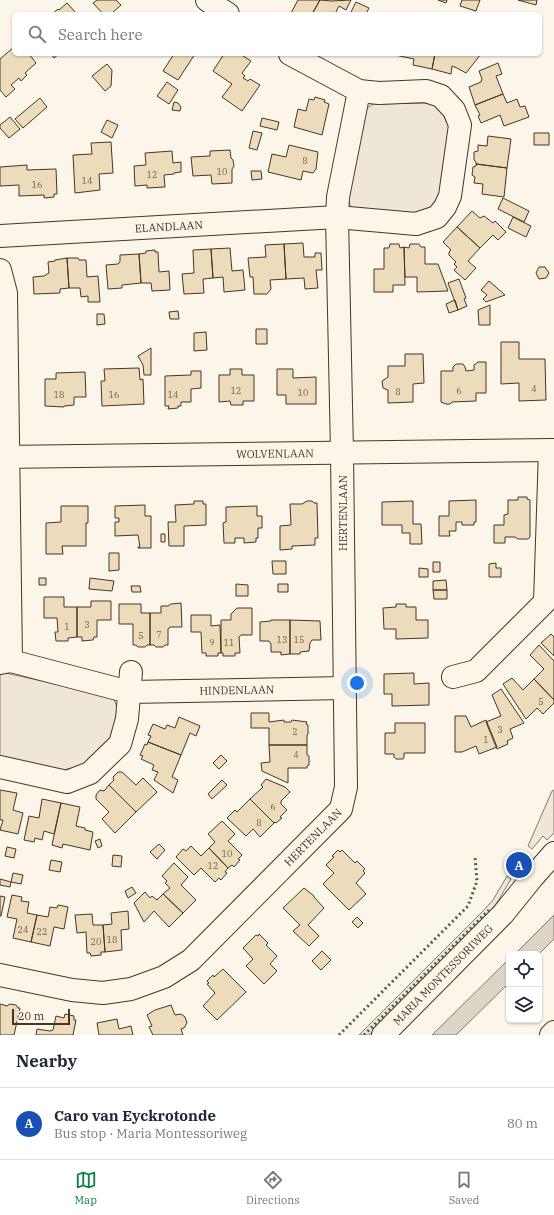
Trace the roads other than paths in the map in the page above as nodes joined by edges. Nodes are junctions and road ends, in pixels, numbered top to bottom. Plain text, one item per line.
1 (207, 0) edge
2 (225, 12) edge
3 (294, 56) edge
4 (359, 91) junction
5 (337, 217) junction
6 (0, 236) edge
7 (0, 270) edge
8 (552, 450) edge
9 (342, 452) junction
10 (4, 457) edge
11 (5, 662) edge
12 (453, 677) dead end
13 (130, 682) junction
14 (344, 688) junction
15 (0, 767) edge
16 (554, 853) edge
17 (554, 873) edge
18 (503, 914) junction
19 (0, 975) edge
20 (554, 1032) edge
21 (383, 1035) edge
22 (551, 1035) edge

1 - 2 street
3 - 4 street, ELANDLAAN
4 - 5 street
4 - 5 street, ELANDLAAN
5 - 6 street, ELANDLAAN
5 - 9 street
7 - 10 street
8 - 9 street, WOLVENLAAN
8 - 12 street, WOLVENLAAN
9 - 10 street, WOLVENLAAN
9 - 14 street, HERTENLAAN
10 - 11 street, HINDENLAAN
11 - 13 street, HINDENLAAN
13 - 14 street, HINDENLAAN
13 - 15 street
14 - 19 street, HERTENLAAN
16 - 18 street, MARIA MONTESSORIWEG
17 - 18 street, MARIA MONTESSORIWEG
18 - 21 street, MARIA MONTESSORIWEG
20 - 22 street

